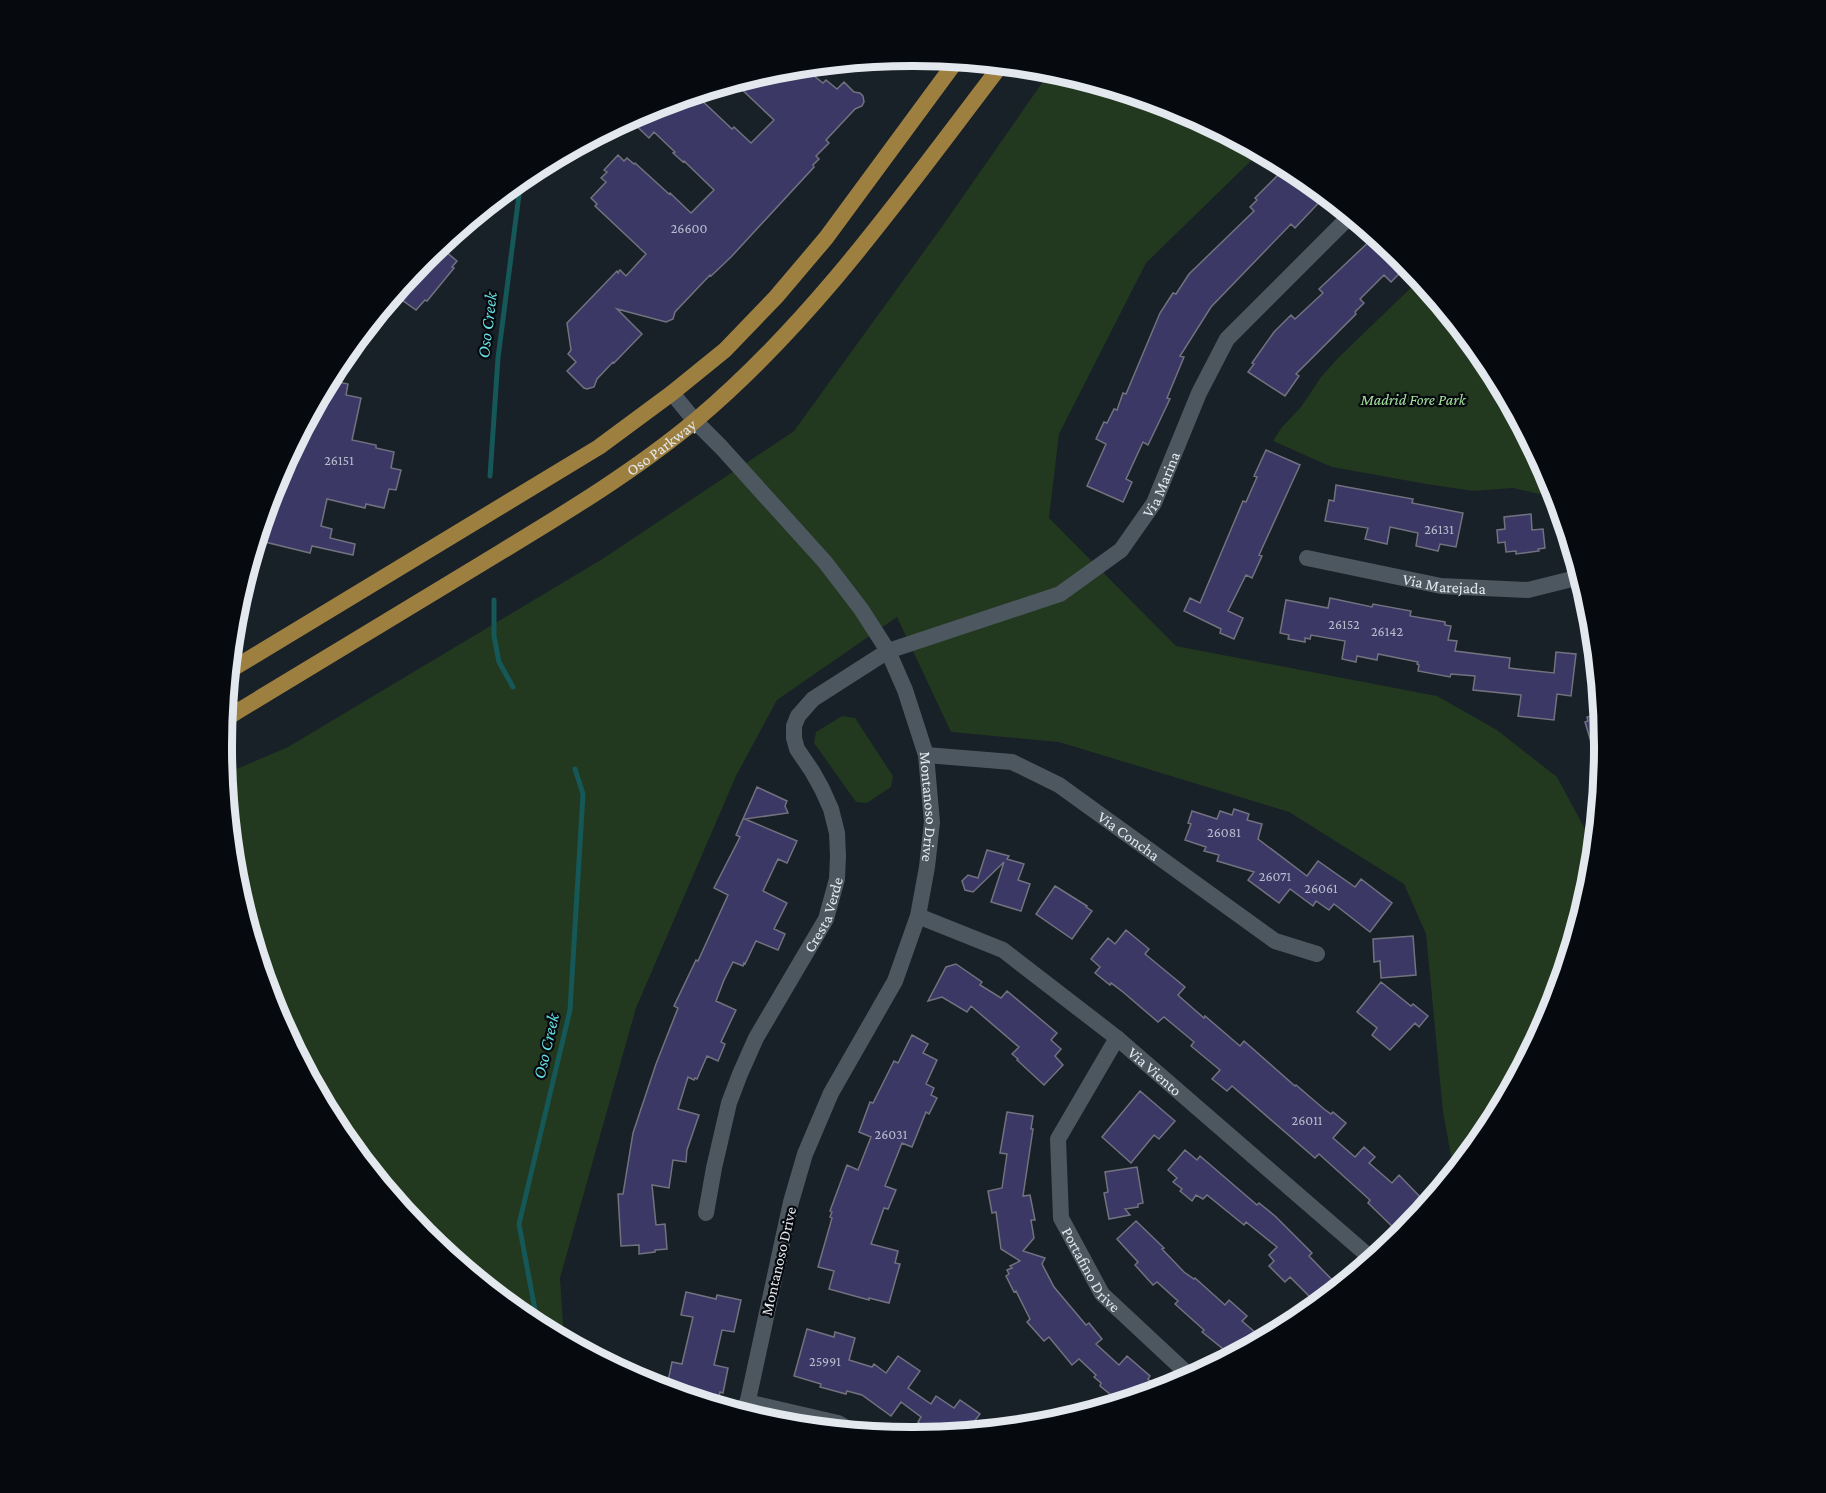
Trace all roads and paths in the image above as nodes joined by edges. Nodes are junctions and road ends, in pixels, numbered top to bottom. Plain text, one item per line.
1 (952, 67) edge
2 (996, 71) edge
3 (1345, 221) edge
4 (672, 393) junction
5 (695, 421) junction
6 (1307, 558) dead end
7 (1572, 579) edge
8 (888, 651) junction
9 (237, 666) edge
10 (234, 707) edge
11 (926, 755) junction
12 (918, 916) junction
13 (1317, 954) dead end
14 (1117, 1038) junction
15 (706, 1213) dead end
16 (1366, 1254) edge
17 (1184, 1370) edge
18 (746, 1406) edge
19 (773, 1412) edge
20 (830, 1422) edge

1 - 4 main road
2 - 5 main road, Oso Parkway
3 - 8 street, Via Marina
4 - 5 street, Montanoso Drive
4 - 9 main road
5 - 8 street, Montanoso Drive
5 - 10 main road, Oso Parkway
6 - 7 street, Via Marejada
8 - 11 street, Montanoso Drive
8 - 15 street, Cresta Verde
11 - 12 street, Montanoso Drive
11 - 13 street, Via Concha
12 - 14 street, Via Viento
12 - 18 street, Montanoso Drive
14 - 16 street, Via Viento
14 - 17 street, Portafino Drive
19 - 20 street

